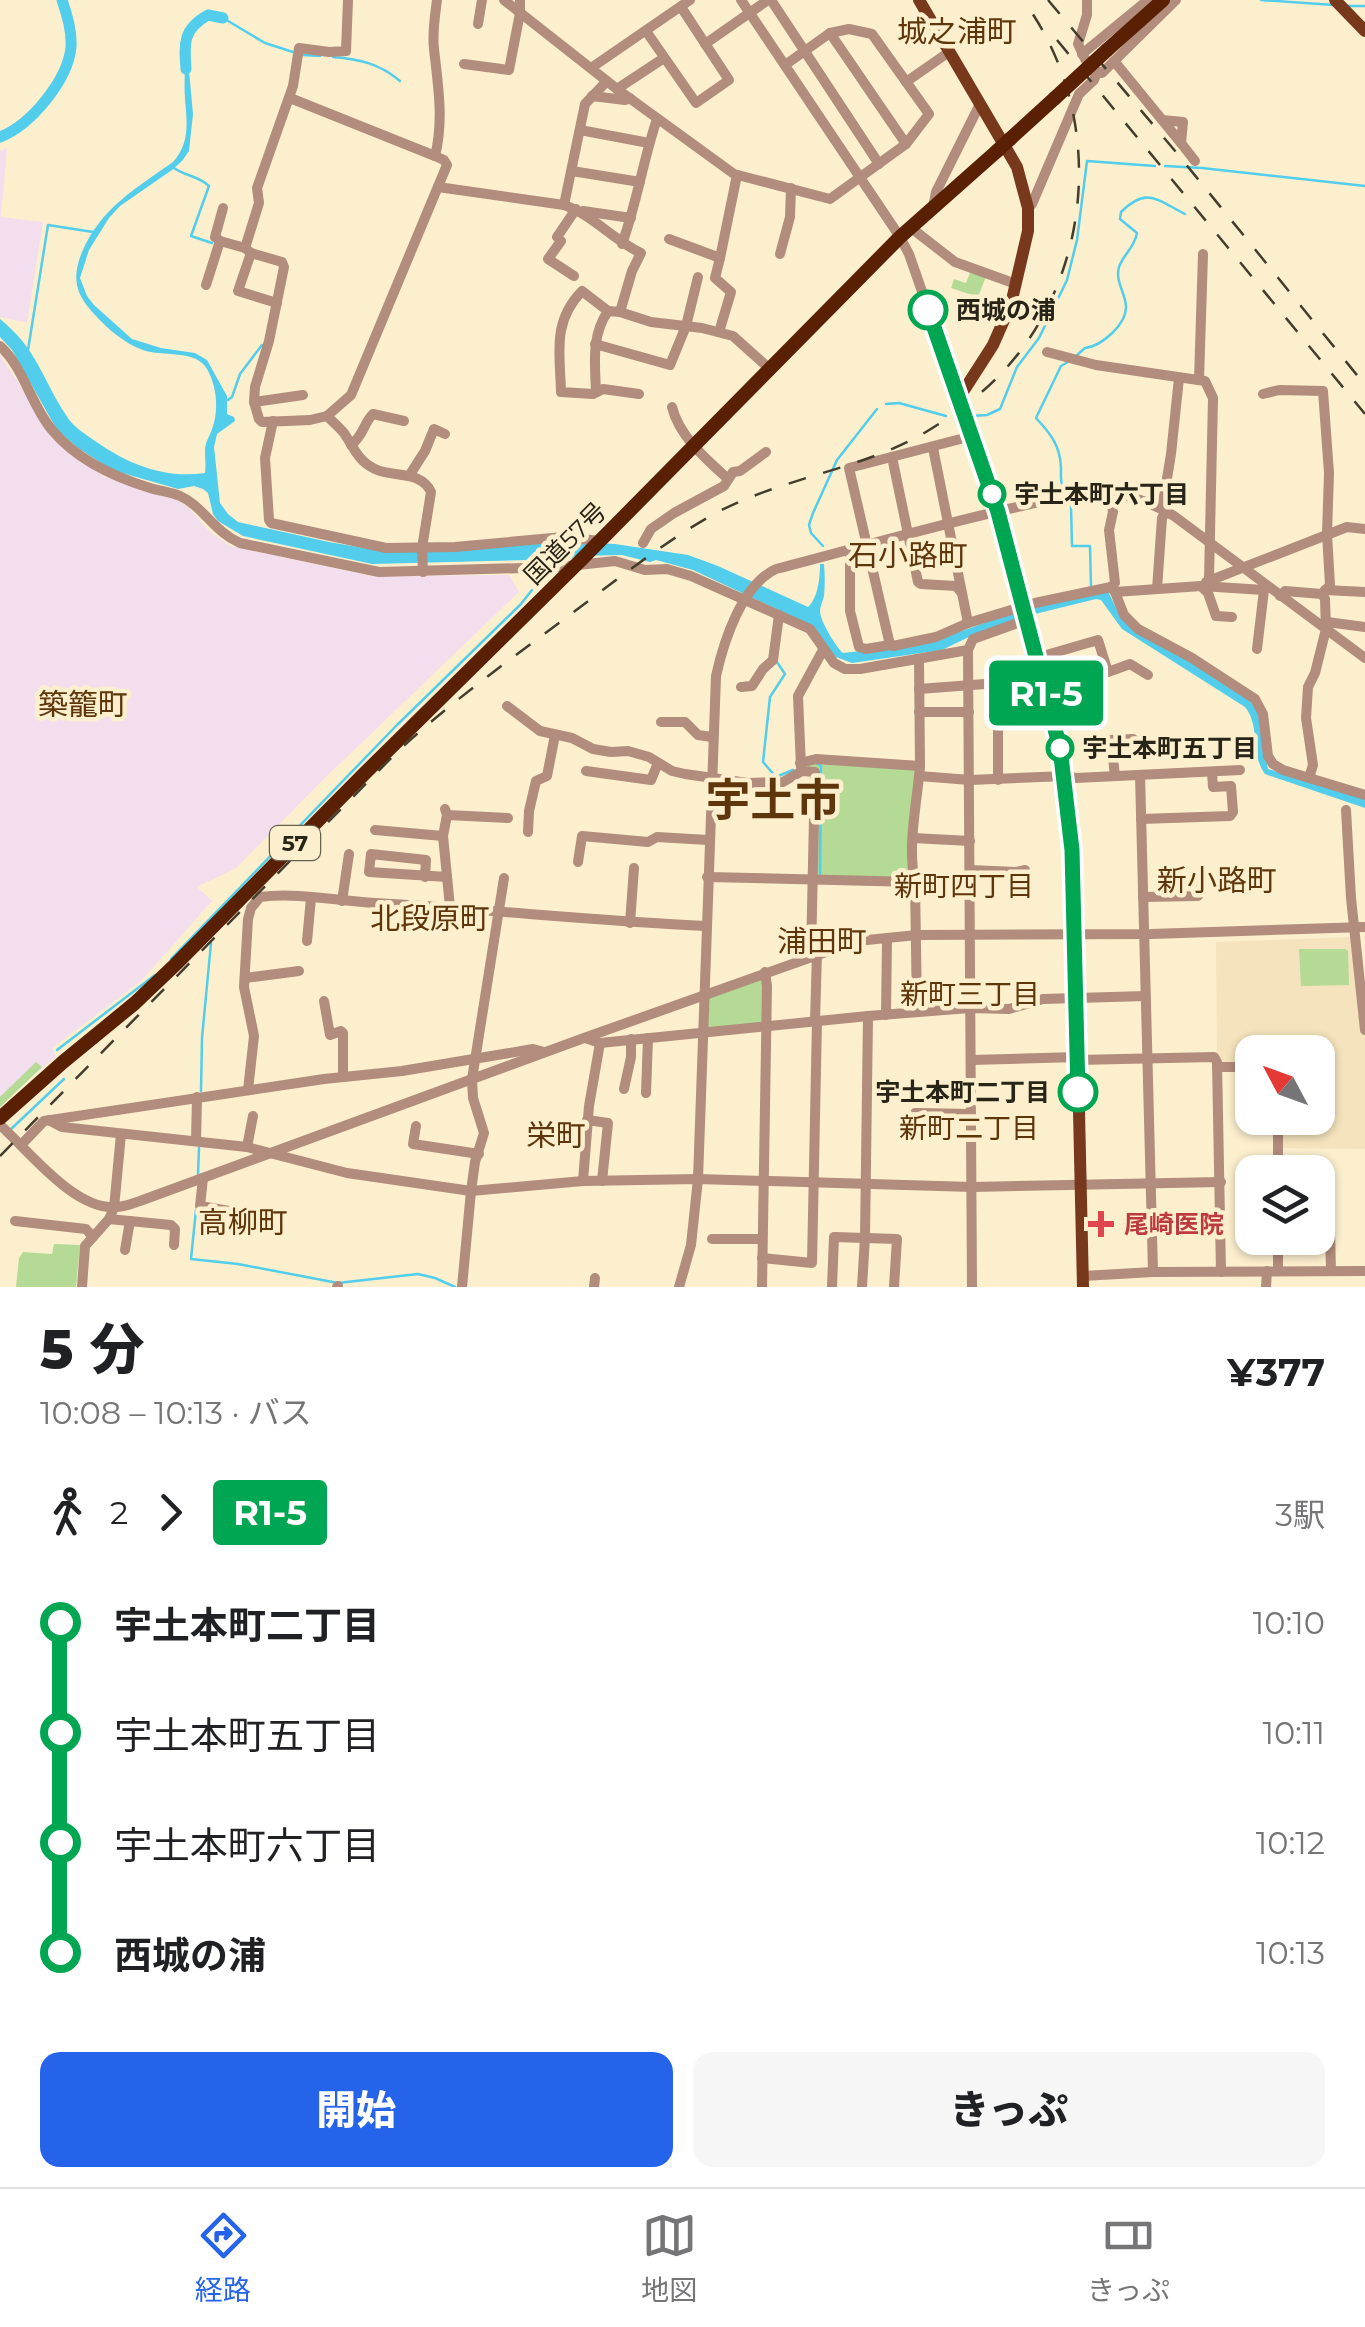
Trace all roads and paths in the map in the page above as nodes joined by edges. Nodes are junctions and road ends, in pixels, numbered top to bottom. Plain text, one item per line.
1 (348, 0) edge
2 (437, 0) edge
3 (482, 0) edge
4 (504, 0) edge
5 (520, 0) edge
6 (742, 0) edge
7 (770, 0) edge
8 (918, 0) edge
9 (1087, 0) edge
10 (1148, 0) edge
11 (1163, 0) edge
12 (1176, 0) edge
13 (1334, 0) edge
14 (686, 4) edge
15 (520, 13) junction
16 (750, 13) junction
17 (478, 24) dead end
18 (646, 31) junction
19 (1365, 31) edge
20 (830, 33) junction
21 (705, 44) junction
22 (805, 51) junction
23 (949, 52) junction
24 (1082, 54) junction
25 (1110, 56) junction
26 (664, 58) junction
27 (464, 64) dead end
28 (784, 65) junction
29 (591, 68) junction
30 (1096, 72) junction
31 (607, 81) junction
32 (906, 82) junction
33 (617, 89) junction
34 (592, 96) junction
35 (290, 98) junction
36 (630, 98) junction
37 (980, 104) junction
38 (657, 119) junction
39 (580, 130) junction
40 (648, 143) junction
41 (906, 144) junction
42 (435, 156) junction
43 (1195, 161) dead end
44 (880, 164) junction
45 (572, 171) junction
46 (737, 175) junction
47 (862, 178) junction
48 (640, 182) junction
49 (438, 187) junction
50 (791, 188) junction
51 (932, 207) junction
52 (223, 208) dead end
53 (573, 208) junction
54 (1028, 208) junction
55 (631, 218) junction
56 (905, 232) junction
57 (669, 238) dead end
58 (220, 241) junction
59 (622, 244) junction
60 (248, 250) junction
61 (780, 254) dead end
62 (1203, 254) dead end
63 (720, 258) junction
64 (574, 276) dead end
65 (698, 276) dead end
66 (1016, 284) junction
67 (206, 285) dead end
68 (277, 303) junction
69 (614, 311) junction
70 (686, 326) junction
71 (719, 332) junction
72 (595, 344) junction
73 (0, 346) edge
74 (1047, 352) dead end
75 (771, 370) junction
76 (1179, 378) junction
77 (1199, 380) junction
78 (1337, 390) dead end
79 (1322, 391) junction
80 (596, 392) junction
81 (639, 394) dead end
82 (1262, 394) dead end
83 (303, 395) dead end
84 (959, 398) junction
85 (254, 402) junction
86 (672, 407) dead end
87 (327, 416) junction
88 (273, 421) junction
89 (404, 422) dead end
90 (445, 434) dead end
91 (972, 436) junction
92 (350, 445) junction
93 (695, 446) junction
94 (933, 448) junction
95 (766, 452) dead end
96 (892, 457) junction
97 (408, 476) junction
98 (728, 479) junction
99 (1109, 493) junction
100 (1164, 510) junction
101 (998, 512) junction
102 (949, 523) junction
103 (1365, 529) edge
104 (909, 534) junction
105 (1327, 534) junction
106 (600, 540) junction
107 (1209, 542) junction
108 (643, 543) dead end
109 (867, 545) junction
110 (422, 549) junction
111 (850, 550) junction
112 (580, 562) junction
113 (530, 568) junction
114 (1242, 568) junction
115 (423, 570) junction
116 (1205, 583) junction
117 (1365, 583) edge
118 (1266, 588) junction
119 (1112, 589) junction
120 (1157, 589) junction
121 (750, 592) junction
122 (962, 592) junction
123 (1323, 592) junction
124 (1365, 592) edge
125 (1073, 594) junction
126 (1280, 596) junction
127 (544, 597) junction
128 (1076, 607) dead end
129 (1024, 613) junction
130 (779, 615) junction
131 (1232, 617) dead end
132 (968, 622) junction
133 (1327, 625) junction
134 (1365, 627) edge
135 (890, 644) junction
136 (1257, 649) dead end
137 (823, 650) junction
138 (968, 650) junction
139 (1036, 658) junction
140 (1365, 658) edge
141 (919, 660) junction
142 (1148, 675) dead end
143 (968, 686) junction
144 (742, 687) dead end
145 (919, 689) junction
146 (507, 706) dead end
147 (920, 712) junction
148 (969, 712) junction
149 (661, 722) dead end
150 (555, 735) junction
151 (712, 738) junction
152 (1132, 739) dead end
153 (658, 763) junction
154 (801, 767) junction
155 (1240, 770) dead end
156 (586, 771) dead end
157 (920, 771) junction
158 (1212, 773) junction
159 (1140, 775) junction
160 (1064, 776) junction
161 (1114, 776) junction
162 (711, 778) junction
163 (1309, 778) junction
164 (970, 780) junction
165 (998, 780) junction
166 (1365, 795) edge
167 (1346, 810) dead end
168 (508, 818) dead end
169 (1141, 819) junction
170 (375, 830) dead end
171 (528, 832) dead end
172 (444, 836) junction
173 (913, 838) junction
174 (708, 840) junction
175 (970, 841) junction
176 (350, 854) dead end
177 (578, 862) dead end
178 (634, 868) dead end
179 (970, 870) junction
180 (1024, 870) dead end
181 (425, 877) junction
182 (707, 877) junction
183 (447, 878) junction
184 (504, 878) dead end
185 (1198, 879) dead end
186 (814, 881) junction
187 (915, 882) junction
188 (1143, 896) junction
189 (311, 898) junction
190 (342, 901) junction
191 (450, 907) junction
192 (500, 912) junction
193 (630, 923) junction
194 (706, 926) junction
195 (1360, 927) edge
196 (1144, 933) junction
197 (1075, 934) junction
198 (917, 936) junction
199 (970, 936) junction
200 (887, 938) junction
201 (307, 941) dead end
202 (814, 954) junction
203 (299, 971) dead end
204 (765, 972) junction
205 (244, 978) junction
206 (704, 995) junction
207 (1144, 996) junction
208 (1076, 998) junction
209 (324, 1002) dead end
210 (970, 1008) junction
211 (918, 1012) junction
212 (868, 1016) junction
213 (886, 1016) junction
214 (816, 1021) junction
215 (765, 1025) junction
216 (1365, 1030) edge
217 (703, 1032) junction
218 (584, 1038) junction
219 (648, 1038) junction
220 (631, 1039) junction
221 (600, 1044) junction
222 (545, 1052) junction
223 (1077, 1059) junction
224 (1148, 1059) junction
225 (476, 1060) junction
226 (970, 1060) junction
227 (1217, 1067) junction
228 (1235, 1067) edge
229 (343, 1077) junction
230 (472, 1080) junction
231 (624, 1089) dead end
232 (248, 1090) junction
233 (646, 1093) dead end
234 (197, 1097) junction
235 (916, 1114) dead end
236 (971, 1114) junction
237 (252, 1116) dead end
238 (49, 1120) junction
239 (588, 1120) junction
240 (0, 1122) edge
241 (416, 1126) dead end
242 (120, 1134) junction
243 (196, 1140) junction
244 (22, 1144) junction
245 (247, 1147) junction
246 (270, 1154) junction
247 (480, 1154) junction
248 (202, 1178) junction
249 (698, 1179) junction
250 (583, 1181) junction
251 (602, 1181) junction
252 (763, 1181) junction
253 (1221, 1182) junction
254 (814, 1183) junction
255 (1150, 1184) junction
256 (866, 1185) junction
257 (1080, 1186) junction
258 (972, 1187) junction
259 (471, 1191) junction
260 (236, 1212) dead end
261 (112, 1214) junction
262 (14, 1221) dead end
263 (130, 1221) junction
264 (93, 1237) junction
265 (865, 1237) junction
266 (712, 1238) dead end
267 (762, 1239) junction
268 (174, 1245) dead end
269 (124, 1250) dead end
270 (1275, 1255) edge
271 (1331, 1255) edge
272 (762, 1258) junction
273 (1332, 1270) junction
274 (1365, 1270) edge
275 (1273, 1271) junction
276 (1153, 1272) junction
277 (1187, 1272) junction
278 (1222, 1272) junction
279 (1083, 1282) edge
280 (82, 1287) edge
281 (462, 1287) edge
282 (679, 1287) edge
283 (762, 1287) edge
284 (832, 1287) edge
285 (862, 1287) edge
286 (894, 1287) edge
287 (972, 1287) edge
288 (1187, 1287) edge
289 (1266, 1287) edge

1 - 35 street
2 - 42 street
3 - 17 street
4 - 15 street
5 - 15 street
6 - 16 street
7 - 16 street
7 - 22 street
8 - 23 main road
9 - 24 street
10 - 24 street
11 - 25 highway, 国道57号 / 57
12 - 25 street
13 - 19 main road
14 - 18 street
14 - 21 street
15 - 27 street
15 - 29 street
16 - 21 street
16 - 28 street
18 - 26 street
18 - 29 street
20 - 22 street
20 - 32 street
20 - 41 street
21 - 26 street
22 - 28 street
22 - 44 street
23 - 32 street
23 - 37 main road
24 - 30 street
25 - 30 street
25 - 43 street
25 - 51 highway, 国道57号 / 57, bridge
26 - 33 street
28 - 47 street
29 - 31 street
30 - 54 street
31 - 33 street
31 - 34 street
32 - 41 street
33 - 36 street
34 - 36 street
34 - 39 street
35 - 42 street
35 - 60 street
36 - 38 street
37 - 51 street
37 - 54 main road
38 - 40 street
38 - 46 street
39 - 40 street
39 - 45 street
40 - 48 street
41 - 44 street
42 - 49 street
44 - 47 street
45 - 48 street
45 - 53 street
46 - 50 street
46 - 63 street
47 - 50 street
47 - 56 street
48 - 55 street
49 - 53 street
49 - 87 street
50 - 61 street
51 - 56 highway, 国道57号 / 57
52 - 58 street
53 - 55 street
53 - 59 street
53 - 64 street
54 - 66 main road
55 - 59 street
56 - 66 street
56 - 75 highway, 国道57号 / 57
56 - 84 street
57 - 63 street
58 - 60 street
58 - 67 street
59 - 69 street
60 - 68 street
60 - 68 street
62 - 77 street
63 - 71 street
65 - 70 street
66 - 84 main road
68 - 85 street
69 - 70 street
69 - 72 street
69 - 80 street
70 - 71 street
70 - 72 street
71 - 75 street
72 - 80 street
73 - 115 street
74 - 76 street
75 - 93 highway, 国道57号 / 57
76 - 77 street
76 - 100 street
77 - 107 street
78 - 79 street
79 - 82 street
79 - 105 street
80 - 81 street
83 - 85 street
84 - 91 main road
85 - 88 street
86 - 93 street
87 - 88 street
87 - 92 street
88 - 110 street
89 - 92 street
90 - 97 street
91 - 94 street
91 - 101 main road
92 - 97 street
93 - 98 street
93 - 106 highway, 国道57号 / 57
94 - 96 street
94 - 102 street
95 - 98 street
96 - 104 street
96 - 109 street
97 - 110 street
98 - 108 street
99 - 100 street
99 - 101 street
99 - 119 street
100 - 107 street
100 - 120 street
101 - 102 street
101 - 129 main road
102 - 104 street
102 - 122 street
103 - 105 street
104 - 109 street
104 - 122 street
105 - 114 street
105 - 123 street
106 - 110 street
106 - 112 highway, 国道57号 / 57
107 - 114 street
107 - 116 street
109 - 111 street
109 - 135 street
110 - 115 street
111 - 121 street
111 - 135 street
112 - 113 street
112 - 121 street
112 - 127 highway, 国道57号 / 57
113 - 115 street
113 - 127 street
114 - 116 street
114 - 118 street
116 - 118 street
116 - 120 street
116 - 131 street
117 - 124 street
118 - 126 street
118 - 136 street
119 - 120 street
119 - 125 street
119 - 163 street
121 - 130 street
121 - 151 street
122 - 132 street
123 - 124 street
123 - 126 street
123 - 133 street
125 - 128 street
125 - 129 street
126 - 133 street
127 - 240 highway, 国道57号 / 57
129 - 132 street
129 - 138 street
129 - 139 main road
130 - 137 street
130 - 144 street
132 - 135 street
133 - 134 street
133 - 140 street
133 - 163 street
137 - 141 street
137 - 154 street
138 - 141 street
138 - 143 street
139 - 142 street
139 - 160 main road
141 - 145 street
143 - 145 street
143 - 148 street
143 - 165 street
145 - 147 street
146 - 150 street
147 - 148 street
147 - 157 street
148 - 164 street
149 - 151 street
150 - 153 street
150 - 171 street
151 - 162 street
152 - 161 street
153 - 156 street
153 - 162 street
154 - 157 street
154 - 162 street
154 - 186 street
155 - 158 street
157 - 164 street
157 - 173 street
158 - 159 street
158 - 169 street
159 - 161 street
159 - 169 street
160 - 161 street
160 - 165 street
160 - 197 main road
162 - 174 street
163 - 166 street
164 - 165 street
164 - 175 street
167 - 195 street
168 - 172 street
169 - 188 street
170 - 172 street
172 - 183 street
173 - 175 street
173 - 187 street
174 - 177 street
174 - 182 street
175 - 179 street
176 - 190 street
178 - 193 street
179 - 180 street
179 - 199 street
181 - 181 street
181 - 183 street
182 - 186 street
182 - 194 street
183 - 191 street
184 - 192 street
185 - 188 street
186 - 187 street
186 - 202 street
187 - 198 street
188 - 196 street
189 - 190 street
189 - 201 street
189 - 205 street
190 - 191 street
191 - 192 street
192 - 193 street
192 - 225 street
193 - 194 street
194 - 206 street
195 - 196 street
195 - 216 street
196 - 197 street
196 - 207 street
197 - 199 street
197 - 208 main road
198 - 199 street
198 - 200 street
198 - 211 street
199 - 210 street
200 - 202 street
200 - 213 street
202 - 204 street
202 - 214 street
203 - 205 street
204 - 206 street
204 - 215 street
205 - 232 street
206 - 217 street
206 - 218 street
207 - 208 street
207 - 224 street
208 - 210 street
208 - 223 main road
209 - 229 street
210 - 211 street
210 - 226 street
211 - 213 street
212 - 213 street
212 - 214 street
212 - 256 street
214 - 215 street
214 - 254 street
215 - 217 street
215 - 252 street
217 - 219 street
217 - 249 street
218 - 221 street
218 - 222 street
219 - 220 street
219 - 233 street
220 - 221 street
220 - 231 street
221 - 239 street
222 - 225 street
222 - 230 street
223 - 224 street
223 - 226 street
223 - 257 main road
224 - 227 street
224 - 255 street
225 - 229 street
225 - 230 street
226 - 236 street
227 - 228 street
227 - 253 street
229 - 232 street
230 - 246 street
230 - 247 street
232 - 234 street
234 - 238 street
234 - 243 street
235 - 236 street
236 - 258 street
237 - 245 street
238 - 242 street
238 - 244 street
239 - 250 street
239 - 251 street
240 - 244 street
241 - 247 street
242 - 243 street
242 - 261 street
243 - 245 street
244 - 261 street
245 - 246 street
246 - 248 street
246 - 259 street
247 - 259 street
248 - 260 street
248 - 261 street
249 - 251 street
249 - 252 street
249 - 282 street
250 - 251 street
250 - 259 street
252 - 254 street
252 - 267 street
253 - 255 street
253 - 278 street
254 - 256 street
254 - 272 street
255 - 257 street
255 - 276 street
256 - 258 street
256 - 265 street
257 - 258 street
257 - 279 main road
258 - 287 street
259 - 281 street
261 - 263 street
261 - 264 street
262 - 264 street
263 - 268 street
263 - 269 street
264 - 280 street
265 - 284 street
265 - 285 street
265 - 286 street
266 - 267 street
267 - 272 street
270 - 275 street
271 - 273 street
272 - 283 street
273 - 274 street
273 - 275 street
275 - 278 street
275 - 289 street
276 - 277 street
276 - 279 street
277 - 278 street
277 - 288 street

